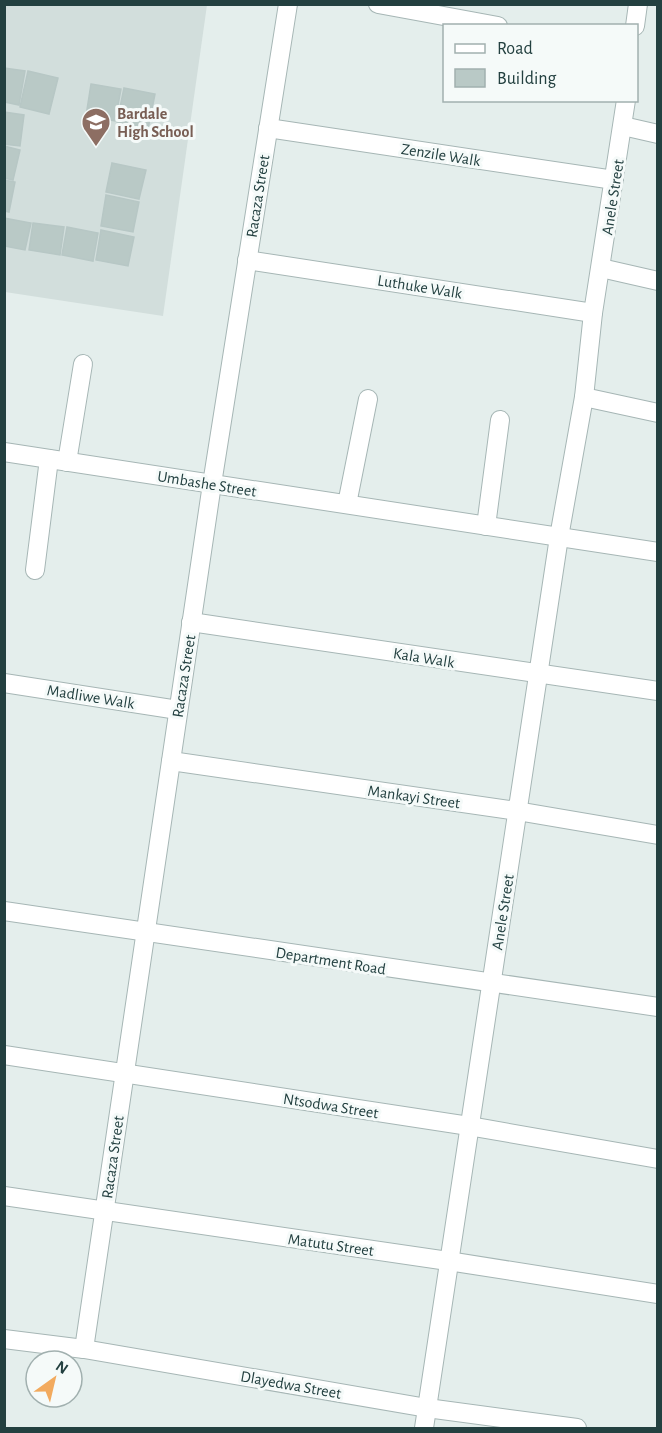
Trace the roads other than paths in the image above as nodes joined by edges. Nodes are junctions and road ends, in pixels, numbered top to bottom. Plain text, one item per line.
1 (288, 4) edge
2 (378, 4) edge
3 (638, 4) edge
4 (487, 24) edge
5 (635, 24) edge
6 (626, 102) edge
7 (623, 126) junction
8 (268, 128) junction
9 (657, 134) edge
10 (614, 180) junction
11 (247, 260) junction
12 (601, 268) junction
13 (657, 281) edge
14 (593, 313) junction
15 (83, 364) dead end
16 (584, 397) junction
17 (368, 399) dead end
18 (657, 413) edge
19 (500, 420) dead end
20 (4, 452) edge
21 (49, 459) junction
22 (67, 462) junction
23 (212, 484) junction
24 (347, 504) junction
25 (486, 526) junction
26 (559, 537) junction
27 (657, 552) edge
28 (35, 570) dead end
29 (191, 622) junction
30 (538, 674) junction
31 (4, 683) edge
32 (657, 691) edge
33 (178, 710) junction
34 (171, 761) junction
35 (517, 812) junction
36 (657, 835) edge
37 (4, 911) edge
38 (145, 932) junction
39 (491, 983) junction
40 (657, 1006) edge
41 (4, 1055) edge
42 (124, 1073) junction
43 (469, 1126) junction
44 (657, 1159) edge
45 (4, 1196) edge
46 (104, 1211) junction
47 (448, 1261) junction
48 (657, 1294) edge
49 (4, 1338) edge
50 (84, 1349) junction
51 (427, 1408) junction
52 (424, 1428) edge
53 (577, 1428) edge

1 - 8 street, Racaza Street
2 - 4 street
3 - 5 street
6 - 7 street, Anele Street
7 - 9 street
7 - 10 street, Anele Street
8 - 10 street, Zenzile Walk
8 - 11 street, Racaza Street
10 - 12 street, Anele Street
11 - 14 street, Luthuke Walk
11 - 23 street, Racaza Street
12 - 13 street
12 - 14 street, Anele Street
14 - 16 street, Anele Street
15 - 22 street
16 - 18 street
16 - 26 street, Anele Street
17 - 24 street
19 - 25 street
20 - 21 street, Umbashe Street
21 - 22 street, Umbashe Street
21 - 28 street
22 - 23 street, Umbashe Street
23 - 24 street, Umbashe Street
23 - 29 street, Racaza Street
24 - 25 street, Umbashe Street
25 - 26 street, Umbashe Street
26 - 27 street, Umbashe Street
26 - 30 street, Anele Street
29 - 30 street, Kala Walk
29 - 33 street, Racaza Street
30 - 32 street, Kala Walk
30 - 35 street, Anele Street
31 - 33 street, Madliwe Walk
33 - 34 street, Racaza Street
34 - 35 street, Mankayi Street
34 - 38 street, Racaza Street
35 - 36 street, Mankayi Street
35 - 39 street, Anele Street
37 - 38 street, Department Road
38 - 39 street, Department Road
38 - 42 street, Racaza Street
39 - 40 street, Department Road
39 - 43 street, Anele Street
41 - 42 street, Ntsodwa Street
42 - 43 street, Ntsodwa Street
42 - 46 street, Racaza Street
43 - 44 street, Ntsodwa Street
43 - 47 street, Anele Street
45 - 46 street, Matutu Street
46 - 47 street, Matutu Street
46 - 50 street, Racaza Street
47 - 48 street, Matutu Street
47 - 51 street, Anele Street
49 - 50 street, Dlayedwa Street
50 - 51 street, Dlayedwa Street
51 - 52 street, Anele Street
51 - 53 street, Dlayedwa Street

